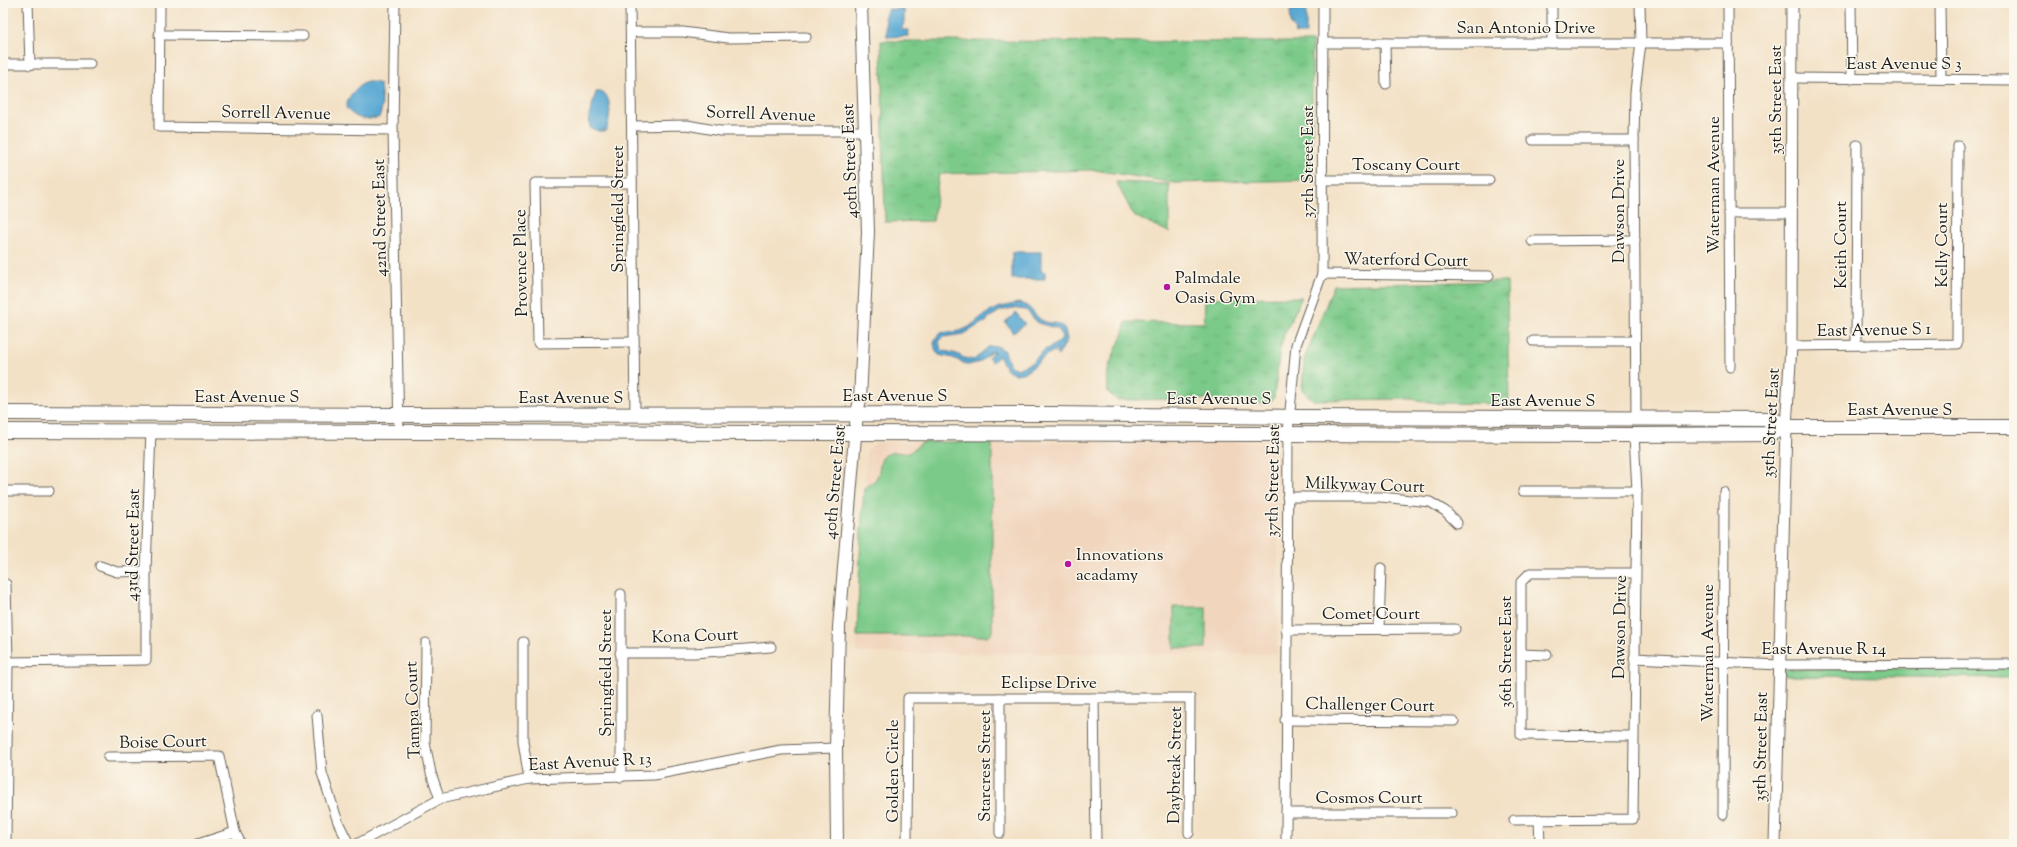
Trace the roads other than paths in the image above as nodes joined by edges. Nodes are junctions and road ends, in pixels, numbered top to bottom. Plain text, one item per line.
1 (28, 3) edge
2 (160, 3) edge
3 (395, 3) edge
4 (630, 3) edge
5 (861, 3) edge
6 (1323, 3) edge
7 (1552, 3) edge
8 (1640, 3) edge
9 (1728, 3) edge
10 (1792, 3) edge
11 (1851, 3) edge
12 (1940, 3) edge
13 (631, 32) junction
14 (160, 35) junction
15 (303, 36) dead end
16 (806, 37) dead end
17 (1728, 42) junction
18 (1323, 43) junction
19 (1385, 43) junction
20 (1552, 43) junction
21 (1641, 43) junction
22 (3, 64) edge
23 (90, 64) dead end
24 (30, 65) junction
25 (1793, 78) junction
26 (1852, 79) junction
27 (1941, 79) junction
28 (2014, 80) edge
29 (1386, 84) dead end
30 (632, 126) junction
31 (393, 130) junction
32 (866, 131) junction
33 (1533, 140) dead end
34 (1634, 140) junction
35 (1856, 145) dead end
36 (1958, 146) dead end
37 (1323, 180) junction
38 (1489, 180) dead end
39 (632, 183) junction
40 (1729, 213) junction
41 (1791, 213) junction
42 (1635, 240) junction
43 (1532, 241) dead end
44 (1322, 274) junction
45 (1489, 276) dead end
46 (1533, 341) dead end
47 (1635, 341) junction
48 (634, 342) junction
49 (1957, 344) joint
50 (1856, 345) junction
51 (1790, 346) junction
52 (1730, 367) dead end
53 (3, 413) edge
54 (857, 413) junction
55 (635, 414) junction
56 (398, 415) junction
57 (1289, 417) junction
58 (1636, 419) junction
59 (1786, 427) junction
60 (2014, 427) edge
61 (3, 430) edge
62 (151, 430) junction
63 (399, 433) junction
64 (856, 433) junction
65 (1288, 433) junction
66 (1634, 435) junction
67 (50, 491) dead end
68 (1523, 491) dead end
69 (1637, 491) junction
70 (3, 492) edge
71 (1724, 492) dead end
72 (1288, 497) junction
73 (1457, 523) dead end
74 (100, 566) dead end
75 (1381, 568) dead end
76 (146, 571) junction
77 (1635, 573) junction
78 (6, 584) dead end
79 (621, 594) dead end
80 (1379, 629) junction
81 (1455, 629) dead end
82 (1286, 630) junction
83 (523, 642) dead end
84 (426, 643) dead end
85 (771, 647) dead end
86 (620, 653) junction
87 (1522, 654) junction
88 (1547, 654) dead end
89 (1634, 658) junction
90 (8, 662) junction
91 (1722, 663) junction
92 (2014, 664) edge
93 (1779, 665) junction
94 (908, 698) joint
95 (1000, 698) junction
96 (1094, 698) junction
97 (1190, 698) joint
98 (317, 715) dead end
99 (1285, 720) junction
100 (1454, 721) dead end
101 (1633, 736) junction
102 (836, 748) junction
103 (108, 758) dead end
104 (621, 777) junction
105 (529, 779) junction
106 (440, 799) junction
107 (1286, 813) junction
108 (1452, 813) dead end
109 (1723, 815) dead end
110 (1539, 819) junction
111 (1514, 820) dead end
112 (235, 832) junction
113 (1000, 833) dead end
114 (1189, 834) dead end
115 (6, 844) edge
116 (198, 844) edge
117 (241, 844) edge
118 (349, 844) edge
119 (357, 844) edge
120 (837, 844) edge
121 (908, 844) edge
122 (1096, 844) edge
123 (1286, 844) edge
124 (1540, 844) edge
125 (1775, 844) edge

1 - 24 street
2 - 14 street
3 - 31 street, 42nd Street East
4 - 13 street, Springfield Street
5 - 32 main road, 40th Street East
6 - 18 street, 37th Street East
7 - 20 street
8 - 21 street, Dawson Drive
9 - 17 street, Waterman Avenue
10 - 25 street, 35th Street East
11 - 26 street
12 - 27 street
13 - 16 street
13 - 30 street, Springfield Street
14 - 15 street
14 - 31 street, Sorrell Avenue
17 - 21 street, San Antonio Drive
17 - 40 street, Waterman Avenue
18 - 19 street, San Antonio Drive
18 - 37 street, 37th Street East
19 - 20 street, San Antonio Drive
19 - 29 street
20 - 21 street, San Antonio Drive
21 - 34 street, Dawson Drive
22 - 24 street
23 - 24 street
25 - 26 street, East Avenue S 3
25 - 41 street, 35th Street East
26 - 27 street, East Avenue S 3
27 - 28 street, East Avenue S 3
30 - 32 street, Sorrell Avenue
30 - 39 street, Springfield Street
31 - 56 street, 42nd Street East
32 - 54 main road, 40th Street East
33 - 34 street
34 - 42 street, Dawson Drive
35 - 50 street, Keith Court
36 - 49 street, Kelly Court
37 - 38 street, Toscany Court
37 - 44 street, 37th Street East
39 - 48 street, Springfield Street
39 - 48 street, Provence Place
40 - 41 street
40 - 52 street, Waterman Avenue
41 - 51 street, 35th Street East
42 - 43 street
42 - 47 street, Dawson Drive
44 - 45 street, Waterford Court
44 - 57 street, 37th Street East
46 - 47 street
47 - 58 street, Dawson Drive
48 - 55 street, Springfield Street
49 - 50 street, East Avenue S 1
50 - 51 street, East Avenue S 1
51 - 59 street, 35th Street East
53 - 56 main road, East Avenue S
54 - 55 main road, East Avenue S
54 - 57 main road, East Avenue S
54 - 64 main road, 40th Street East
55 - 56 main road, East Avenue S
56 - 63 street, 42nd Street East
57 - 58 main road, East Avenue S
57 - 65 street, 37th Street East
58 - 59 main road, East Avenue S
59 - 60 main road, East Avenue S
59 - 66 main road, East Avenue S
59 - 93 street, 35th Street East
61 - 62 main road, East Avenue S
62 - 63 main road, East Avenue S
62 - 76 street, 43rd Street East
63 - 64 main road, East Avenue S
64 - 65 main road, East Avenue S
64 - 102 main road, 40th Street East
65 - 66 main road, East Avenue S
65 - 72 street, 37th Street East
66 - 69 street, Dawson Drive
67 - 70 street
68 - 69 street
69 - 77 street, Dawson Drive
71 - 91 street, Waterman Avenue
72 - 73 street, Milkyway Court
72 - 82 street, 37th Street East
74 - 76 street
75 - 80 street
76 - 90 street, 43rd Street East
77 - 87 street, 36th Street East
77 - 89 street, Dawson Drive
78 - 90 street
79 - 86 street, Springfield Street
80 - 81 street, Comet Court
80 - 82 street, Comet Court
82 - 99 street, 37th Street East
83 - 105 street
84 - 106 street, Tampa Court
85 - 86 street, Kona Court
86 - 104 street, Springfield Street
87 - 88 street
87 - 101 street, 36th Street East
89 - 91 street, East Avenue R 14
89 - 101 street, Dawson Drive
90 - 115 street
91 - 93 street, East Avenue R 14
91 - 109 street, Waterman Avenue
92 - 93 street, East Avenue R 14
93 - 125 street, 35th Street East
94 - 95 street, Eclipse Drive
94 - 121 street, Golden Circle
95 - 96 street, Eclipse Drive
95 - 113 street, Starcrest Street
96 - 97 street, Eclipse Drive
96 - 122 street
97 - 114 street, Daybreak Street
98 - 118 street
99 - 100 street, Challenger Court
99 - 107 street, 37th Street East
101 - 110 street, Dawson Drive
102 - 104 street, East Avenue R 13
102 - 120 main road, 40th Street East
103 - 112 street, Boise Court
104 - 105 street, East Avenue R 13
105 - 106 street, East Avenue R 13
106 - 119 street, East Avenue R 13
107 - 108 street, Cosmos Court
107 - 123 street, 37th Street East
110 - 111 street
110 - 124 street
112 - 116 street
112 - 117 street

